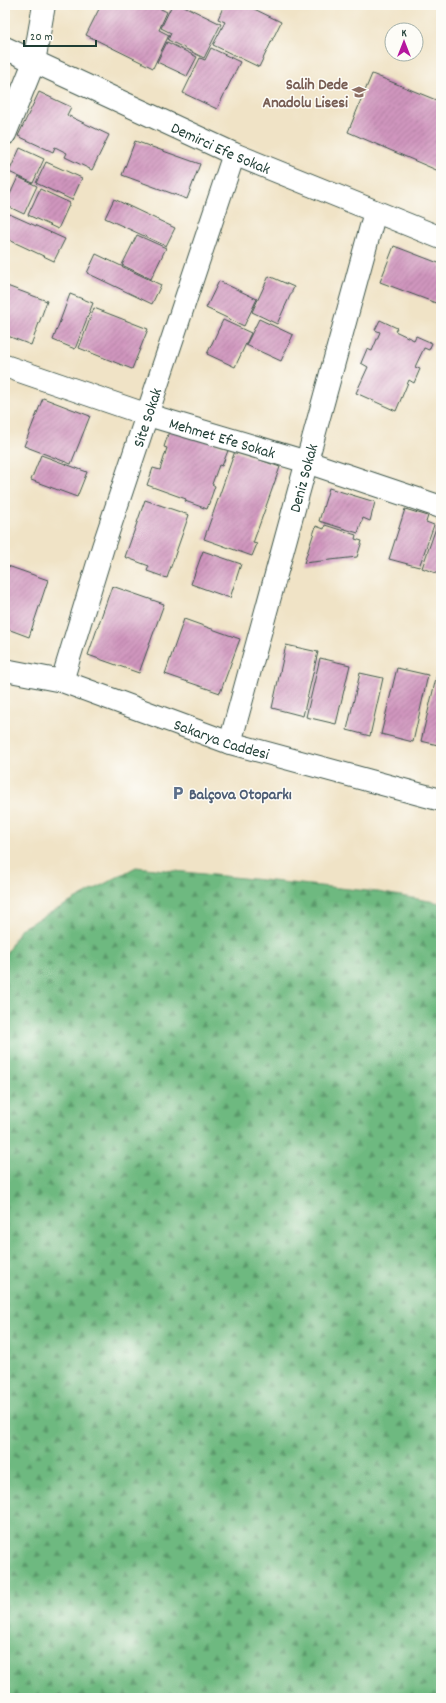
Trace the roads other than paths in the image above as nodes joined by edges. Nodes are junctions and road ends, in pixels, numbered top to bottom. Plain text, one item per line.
1 (44, 5) edge
2 (5, 48) edge
3 (34, 62) junction
4 (5, 134) edge
5 (234, 154) junction
6 (375, 212) junction
7 (441, 238) edge
8 (5, 366) edge
9 (148, 415) junction
10 (307, 462) junction
11 (441, 507) edge
12 (5, 670) edge
13 (62, 681) junction
14 (230, 743) junction
15 (441, 800) edge

1 - 3 street
2 - 3 street, Demirci Efe Sokak
3 - 4 street
3 - 5 street, Demirci Efe Sokak
5 - 6 street, Demirci Efe Sokak
5 - 9 street, Site Sokak
6 - 7 street, Demirci Efe Sokak
6 - 10 street, Deniz Sokak
8 - 9 street, Mehmet Efe Sokak
9 - 10 street, Mehmet Efe Sokak
9 - 13 street, Site Sokak
10 - 11 street, Mehmet Efe Sokak
10 - 14 street, Deniz Sokak
12 - 13 street, Sakarya Caddesi
13 - 14 street, Sakarya Caddesi
14 - 15 street, Sakarya Caddesi

